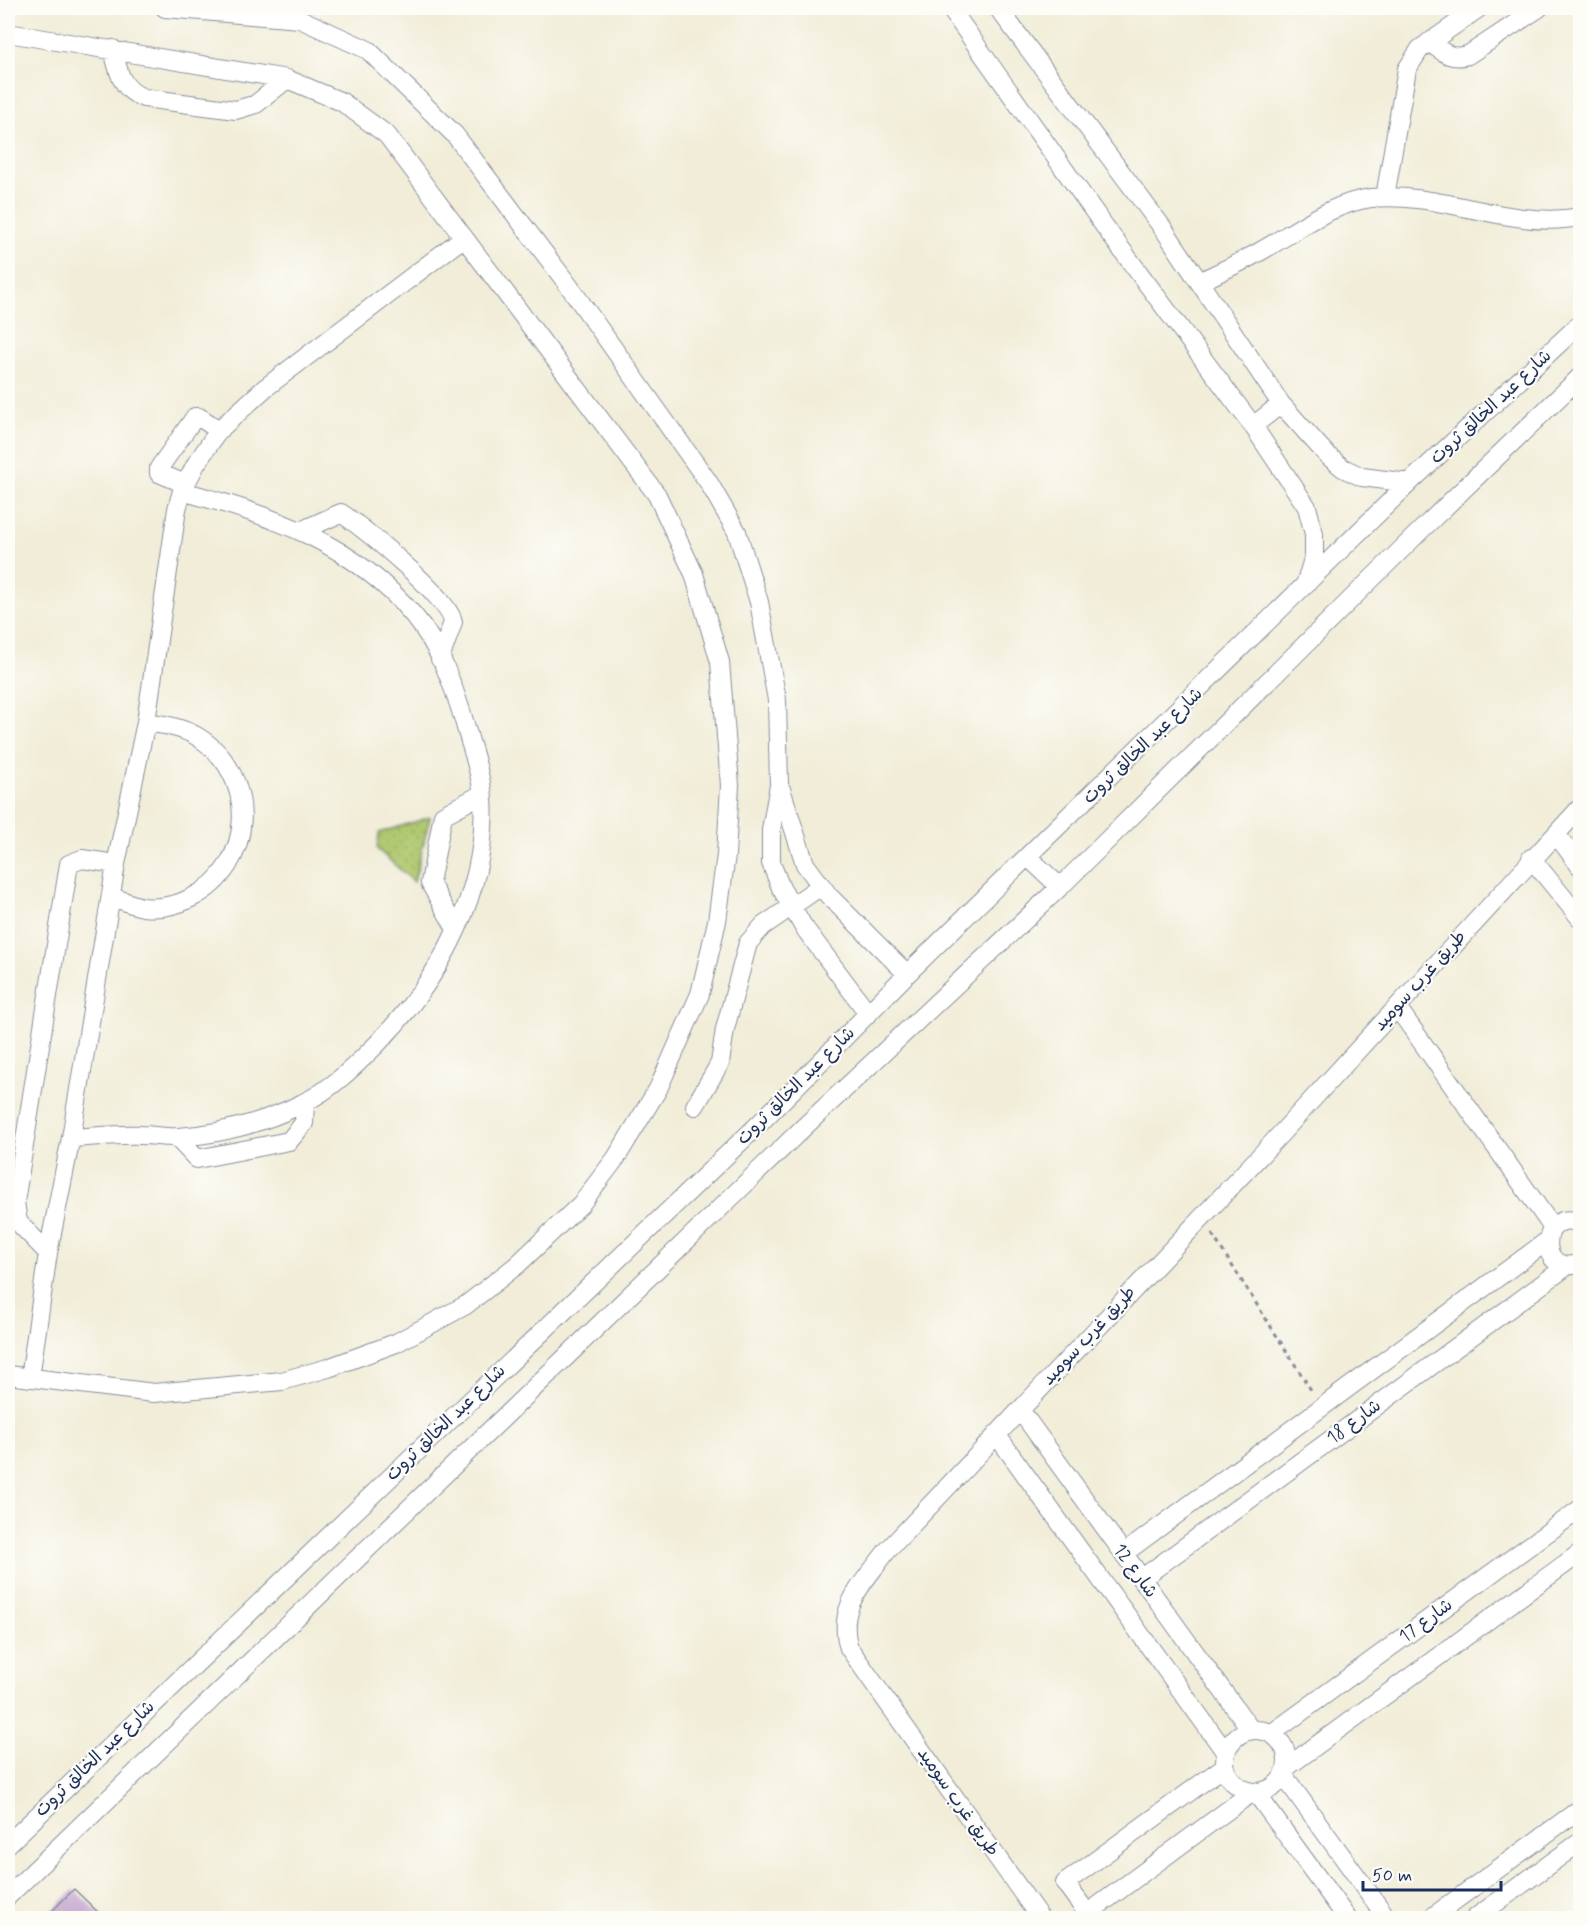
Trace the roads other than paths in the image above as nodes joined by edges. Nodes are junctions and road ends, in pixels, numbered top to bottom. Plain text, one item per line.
1 (165, 8) edge
2 (950, 8) edge
3 (998, 8) edge
4 (1479, 8) edge
5 (1539, 8) edge
6 (8, 33) edge
7 (1430, 42) junction
8 (113, 49) junction
9 (287, 79) junction
10 (1385, 197) junction
11 (1581, 217) edge
12 (463, 238) junction
13 (1199, 282) junction
14 (1581, 324) edge
15 (1581, 377) edge
16 (1281, 404) junction
17 (1253, 426) junction
18 (219, 430) junction
19 (1409, 483) junction
20 (184, 488) junction
21 (303, 530) junction
22 (1304, 588) junction
23 (440, 660) junction
24 (146, 722) junction
25 (779, 785) junction
26 (482, 794) junction
27 (1581, 808) edge
28 (1556, 834) junction
29 (1029, 858) junction
30 (1531, 858) junction
31 (116, 864) junction
32 (1581, 867) edge
33 (821, 886) junction
34 (1060, 887) junction
35 (112, 897) junction
36 (791, 905) junction
37 (1581, 918) edge
38 (456, 929) junction
39 (907, 974) junction
40 (1397, 1007) junction
41 (868, 1013) junction
42 (305, 1103) junction
43 (695, 1106) dead end
44 (177, 1137) junction
45 (71, 1138) junction
46 (1581, 1223) edge
47 (1550, 1234) junction
48 (48, 1253) junction
49 (1575, 1267) edge
50 (8, 1374) edge
51 (30, 1378) junction
52 (1020, 1410) junction
53 (996, 1434) junction
54 (1581, 1509) edge
55 (1581, 1553) edge
56 (1123, 1554) junction
57 (1141, 1579) junction
58 (1251, 1730) junction
59 (1271, 1734) junction
60 (1226, 1759) junction
61 (1286, 1772) junction
62 (1254, 1793) junction
63 (1581, 1809) edge
64 (8, 1844) edge
65 (1578, 1850) edge
66 (8, 1896) edge
67 (1036, 1913) edge
68 (1089, 1916) edge
69 (1347, 1918) edge
70 (1387, 1918) edge
71 (1431, 1918) edge
72 (1475, 1918) edge

1 - 25 street
2 - 17 street
3 - 13 street
4 - 7 street
5 - 7 street
6 - 8 street
7 - 10 street
8 - 9 street
8 - 9 street
9 - 12 street
10 - 11 street
10 - 13 street
12 - 18 street
12 - 51 street
13 - 16 street
14 - 19 street, شارع عبد الخالق ثروت
15 - 34 street, شارع عبد الخالق ثروت
16 - 17 street
16 - 19 street
17 - 22 street
18 - 20 street
18 - 20 street
19 - 22 street, شارع عبد الخالق ثروت
20 - 21 street
20 - 24 street
21 - 23 street
21 - 23 street
22 - 29 street, شارع عبد الخالق ثروت
23 - 26 street
24 - 31 street
24 - 35 street
25 - 33 street
25 - 36 street
26 - 38 street
26 - 38 street
27 - 28 street, طريق غرب سوميد
28 - 30 street, طريق غرب سوميد
28 - 32 street
29 - 34 street
29 - 39 street, شارع عبد الخالق ثروت
30 - 37 street
30 - 40 street, طريق غرب سوميد
31 - 35 street
31 - 48 street
33 - 36 street
33 - 39 street
34 - 66 street, شارع عبد الخالق ثروت
35 - 45 street
36 - 41 street
36 - 43 street
38 - 42 street
39 - 41 street, شارع عبد الخالق ثروت
40 - 47 street
40 - 52 street, طريق غرب سوميد
41 - 64 street, شارع عبد الخالق ثروت
42 - 44 street
42 - 44 street
44 - 45 street
45 - 48 street
46 - 47 street
47 - 49 street
47 - 56 street, شارع 18
48 - 51 street
49 - 57 street, شارع 18
50 - 51 street
52 - 53 street, طريق غرب سوميد
52 - 56 street, شارع 12
53 - 60 street, شارع 12
53 - 67 street, طريق غرب سوميد
54 - 59 street, شارع 17
55 - 61 street, شارع 17
56 - 57 street, شارع 12
57 - 58 street, شارع 12
58 - 59 street
58 - 60 street
59 - 61 street
60 - 62 street
60 - 68 street
61 - 62 street
61 - 70 street
62 - 68 street
62 - 69 street
63 - 71 street
65 - 72 street

